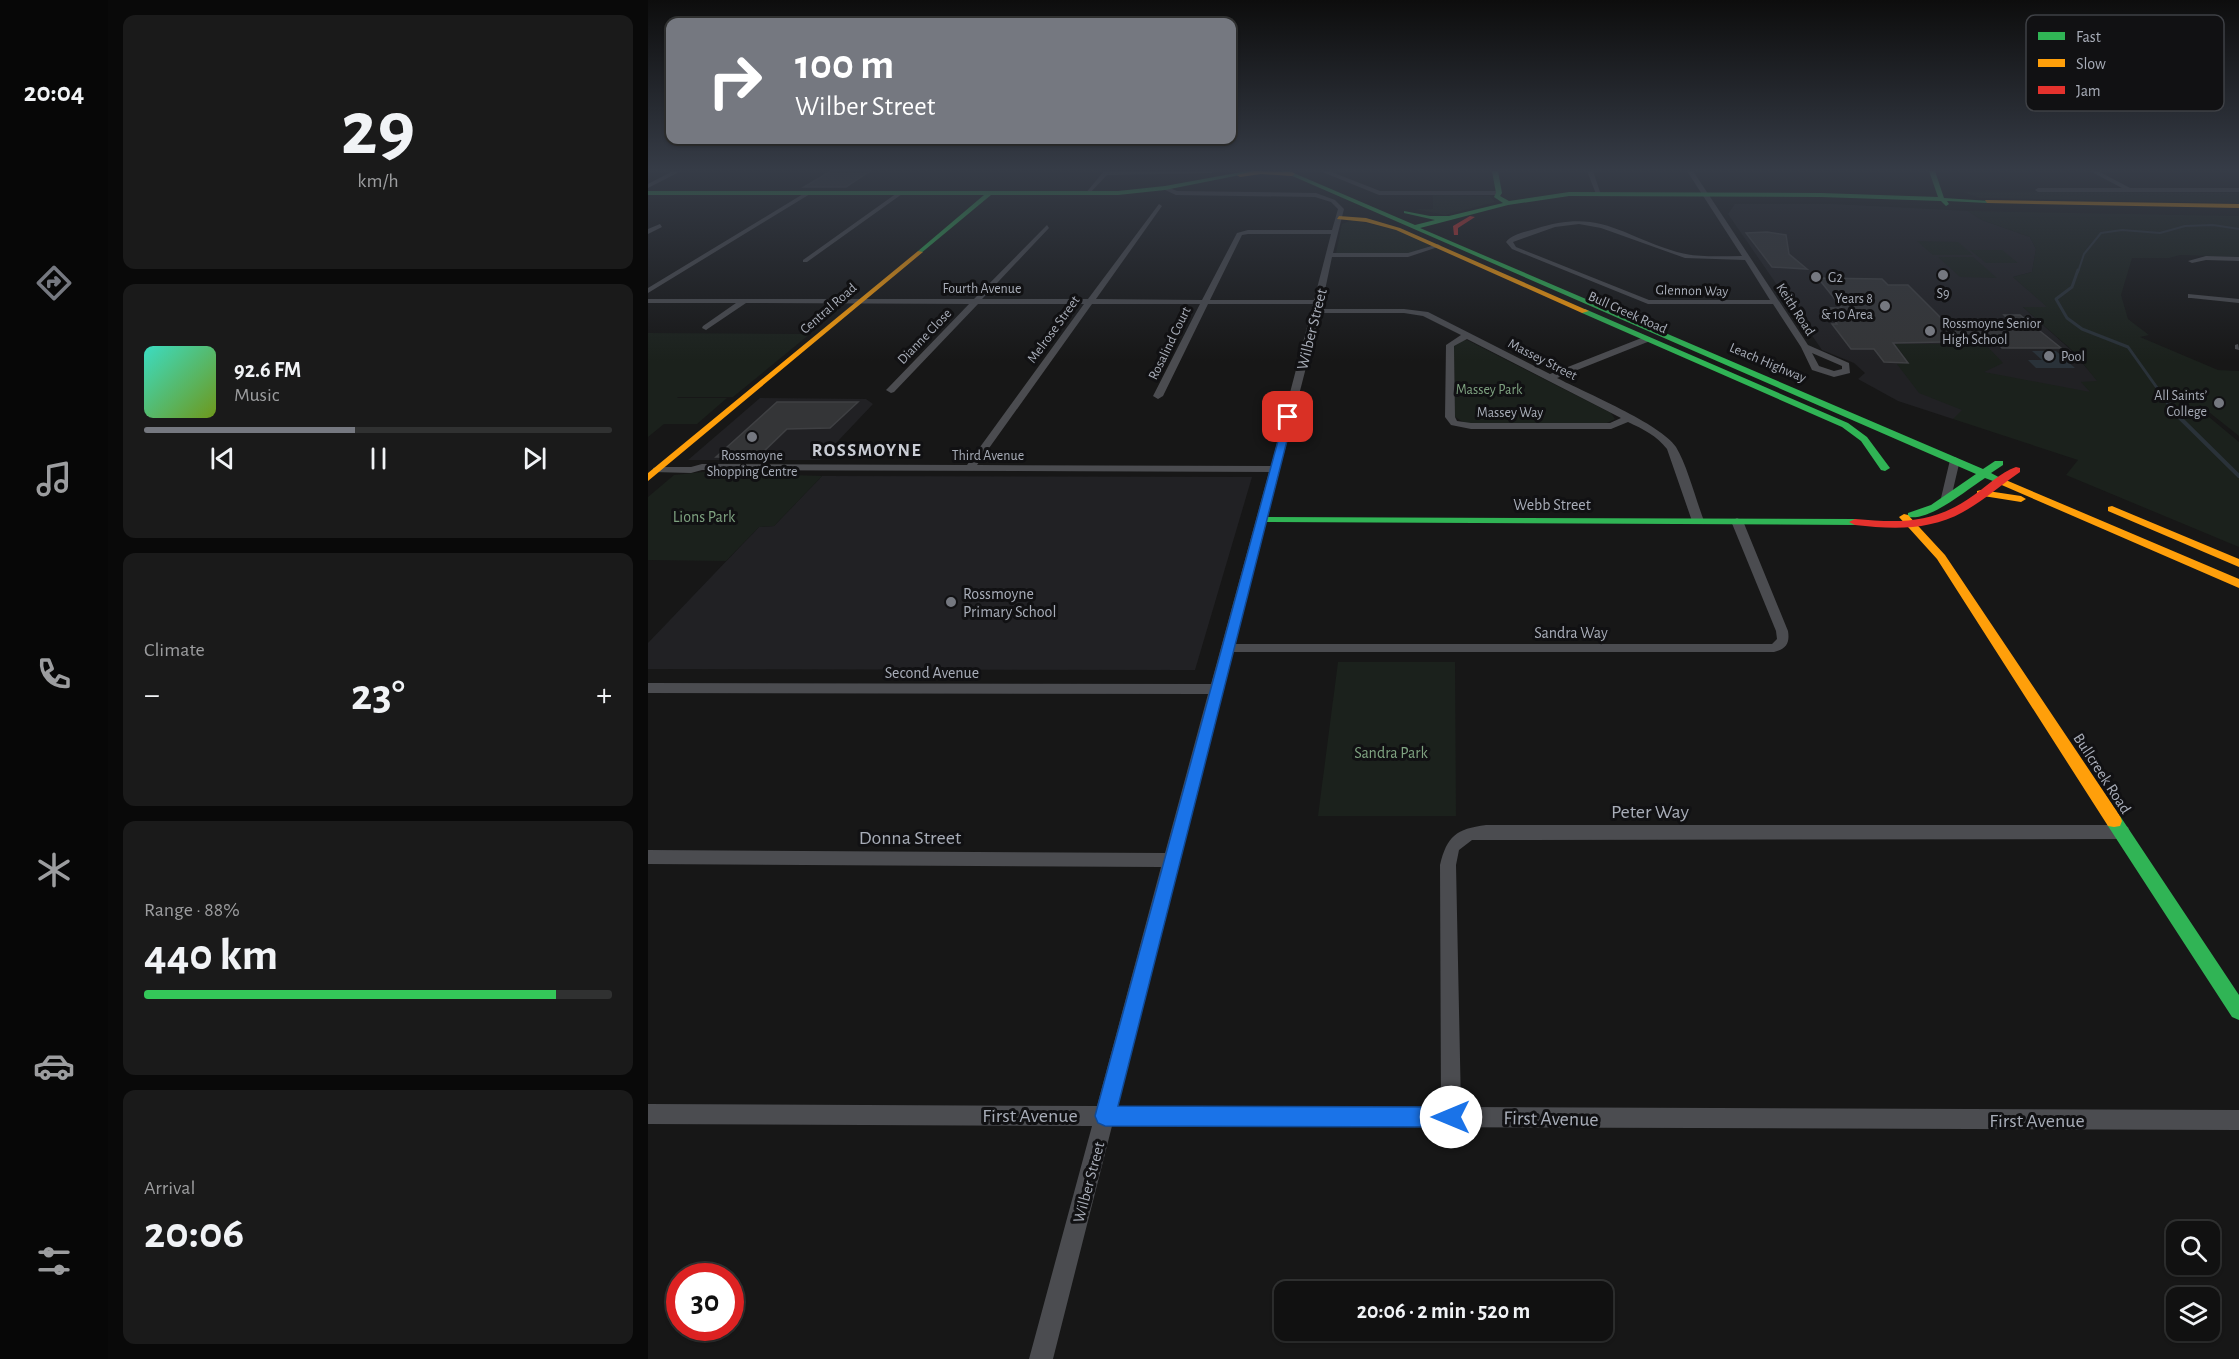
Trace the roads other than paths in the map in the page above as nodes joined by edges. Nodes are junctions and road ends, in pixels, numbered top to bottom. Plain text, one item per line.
1 (740, 234) edge
2 (842, 234) edge
3 (941, 234) edge
4 (1040, 234) edge
5 (1139, 234) edge
6 (1239, 234) edge
7 (1335, 234) edge
8 (1409, 234) edge
9 (1452, 234) edge
10 (1457, 234) edge
11 (1527, 234) edge
12 (1624, 234) edge
13 (1731, 234) edge
14 (1438, 246) junction
15 (1330, 255) junction
16 (1746, 258) junction
17 (2239, 259) edge
18 (805, 261) dead end
19 (2192, 261) dead end
20 (648, 291) edge
21 (2191, 296) dead end
22 (648, 301) edge
23 (744, 301) junction
24 (862, 301) junction
25 (976, 301) junction
26 (2239, 301) edge
27 (1090, 302) junction
28 (1204, 302) junction
29 (1775, 302) junction
30 (1317, 307) junction
31 (705, 328) dead end
32 (1467, 335) junction
33 (1647, 339) junction
34 (1805, 347) junction
35 (1549, 378) junction
36 (891, 390) dead end
37 (1158, 396) dead end
38 (1844, 398) dead end
39 (1629, 418) junction
40 (1984, 457) dead end
41 (1955, 460) junction
42 (2000, 463) junction
43 (970, 468) junction
44 (1885, 468) dead end
45 (662, 469) edge
46 (1274, 469) junction
47 (1985, 473) junction
48 (2000, 479) junction
49 (648, 485) edge
50 (1981, 493) junction
51 (1946, 498) junction
52 (2099, 504) dead end
53 (1261, 520) junction
54 (1912, 520) junction
55 (1698, 521) junction
56 (1737, 521) junction
57 (2173, 555) junction
58 (2239, 563) edge
59 (2239, 584) edge
60 (1227, 648) junction
61 (648, 688) edge
62 (1216, 688) junction
63 (2122, 832) junction
64 (648, 857) edge
65 (1172, 860) junction
66 (2239, 1011) edge
67 (648, 1114) edge
68 (1105, 1116) junction
69 (1451, 1117) junction
70 (2239, 1120) edge
71 (1041, 1359) edge

1 - 20 street
2 - 18 street
3 - 24 main road, Central Road
4 - 25 street, Dianne Close
5 - 27 street, Melrose Street
6 - 28 street, Rosalind Court
7 - 15 street, Wilber Street
8 - 14 main road, Bull Creek Road
9 - 41 main road, Leach Highway
10 - 38 main road, Leach Highway
11 - 29 street, Glennon Way
12 - 16 street, Glennon Way
13 - 16 street, Keith Road
14 - 15 street
14 - 33 main road, Bull Creek Road
15 - 30 street, Wilber Street
16 - 29 street, Keith Road
17 - 19 street
21 - 26 street
22 - 23 street, Fourth Avenue
23 - 24 street, Fourth Avenue
23 - 31 street
24 - 25 street, Fourth Avenue
24 - 45 main road, Central Road
25 - 27 street, Fourth Avenue
25 - 36 street, Dianne Close
27 - 28 street, Fourth Avenue
27 - 43 street, Melrose Street
28 - 30 street, Fourth Avenue
28 - 37 street, Rosalind Court
29 - 34 street, Keith Road
30 - 32 street, Massey Street
30 - 46 street, Wilber Street
32 - 35 street, Massey Street
32 - 39 street, Massey Way
33 - 35 street
33 - 44 main road, Bull Creek Road
34 - 34 street, Keith Road
35 - 39 street, Massey Street
39 - 55 street, Massey Street
40 - 42 main road
41 - 47 main road, Leach Highway
41 - 51 street
42 - 47 main road, Webb Street
42 - 48 main road, Webb Street
43 - 45 street, Third Avenue
43 - 46 street, Third Avenue
45 - 49 main road, Central Road
46 - 53 street, Wilber Street
47 - 48 main road, Leach Highway
47 - 51 main road, Webb Street
48 - 50 main road, Webb Street
48 - 57 main road, Leach Highway
50 - 54 main road, Webb Street
50 - 57 main road
51 - 54 main road, Webb Street
52 - 58 main road
53 - 55 main road, Webb Street
53 - 60 street, Wilber Street
54 - 56 main road, Webb Street
54 - 63 main road, Bullcreek Road
55 - 56 main road, Webb Street
56 - 60 street, Sandra Way
57 - 59 main road, Leach Highway
60 - 62 street, Wilber Street
61 - 62 street, Second Avenue
62 - 65 street, Wilber Street
63 - 66 main road, Bullcreek Road
63 - 69 street, Peter Way
64 - 65 street, Donna Street
65 - 68 street, Wilber Street
67 - 68 street, First Avenue
68 - 69 street, First Avenue
68 - 71 street, Wilber Street
69 - 70 street, First Avenue

